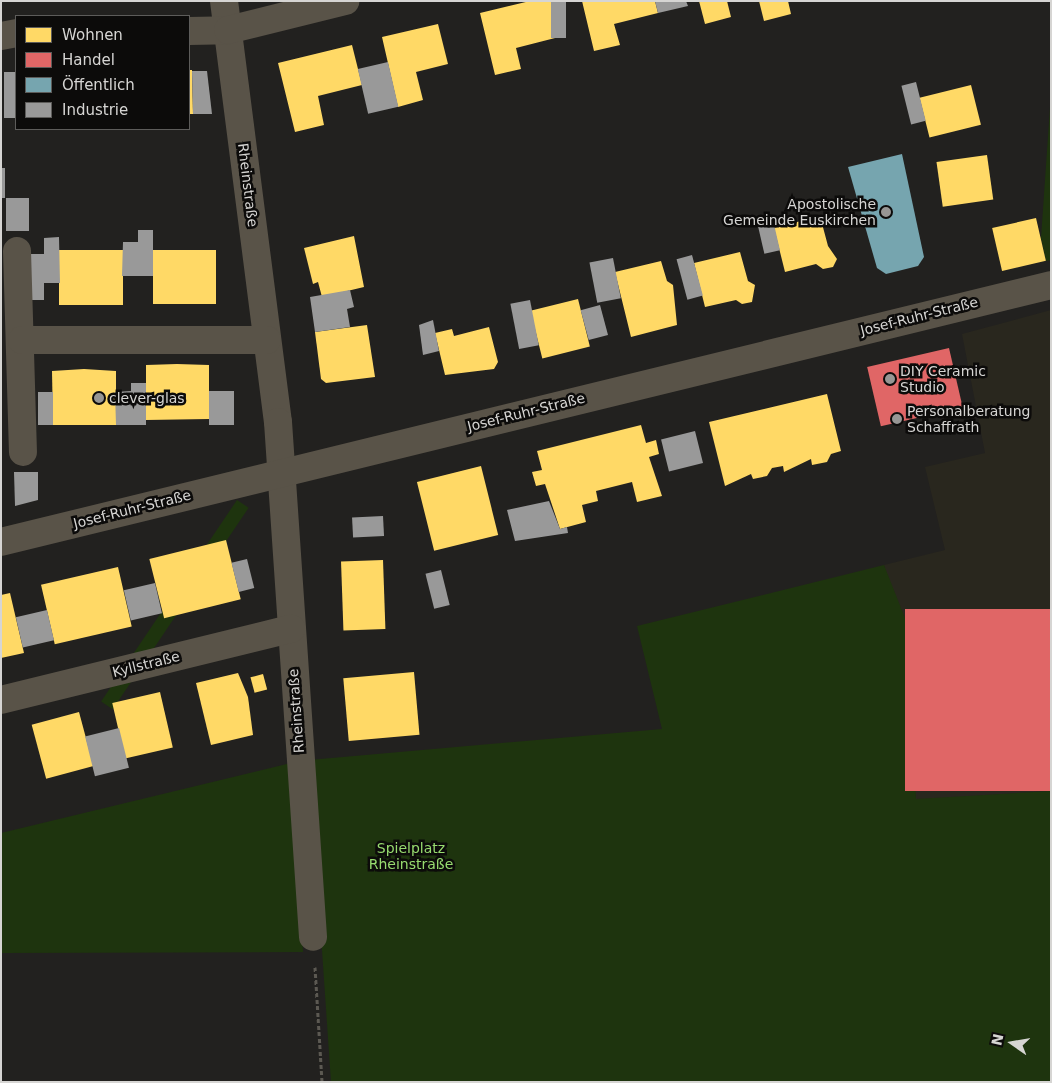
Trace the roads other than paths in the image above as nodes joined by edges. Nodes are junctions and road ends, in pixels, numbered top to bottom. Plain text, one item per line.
1 (224, 1) edge
2 (345, 1) edge
3 (228, 30) junction
4 (190, 31) edge
5 (15, 33) edge
6 (1, 36) edge
7 (18, 251) dead end
8 (1051, 286) edge
9 (22, 340) junction
10 (267, 340) junction
11 (23, 452) dead end
12 (281, 472) junction
13 (1, 542) edge
14 (291, 629) junction
15 (1, 700) edge
16 (313, 937) road end

1 - 3 street, Rheinstraße
2 - 3 street
3 - 4 street
3 - 10 street, Rheinstraße
5 - 6 street
7 - 9 street
8 - 12 street, Josef-Ruhr-Straße
9 - 10 street
9 - 11 street
10 - 12 street, Rheinstraße
12 - 13 street, Josef-Ruhr-Straße
12 - 14 street, Rheinstraße
14 - 15 street, Kyllstraße
14 - 16 street, Rheinstraße

